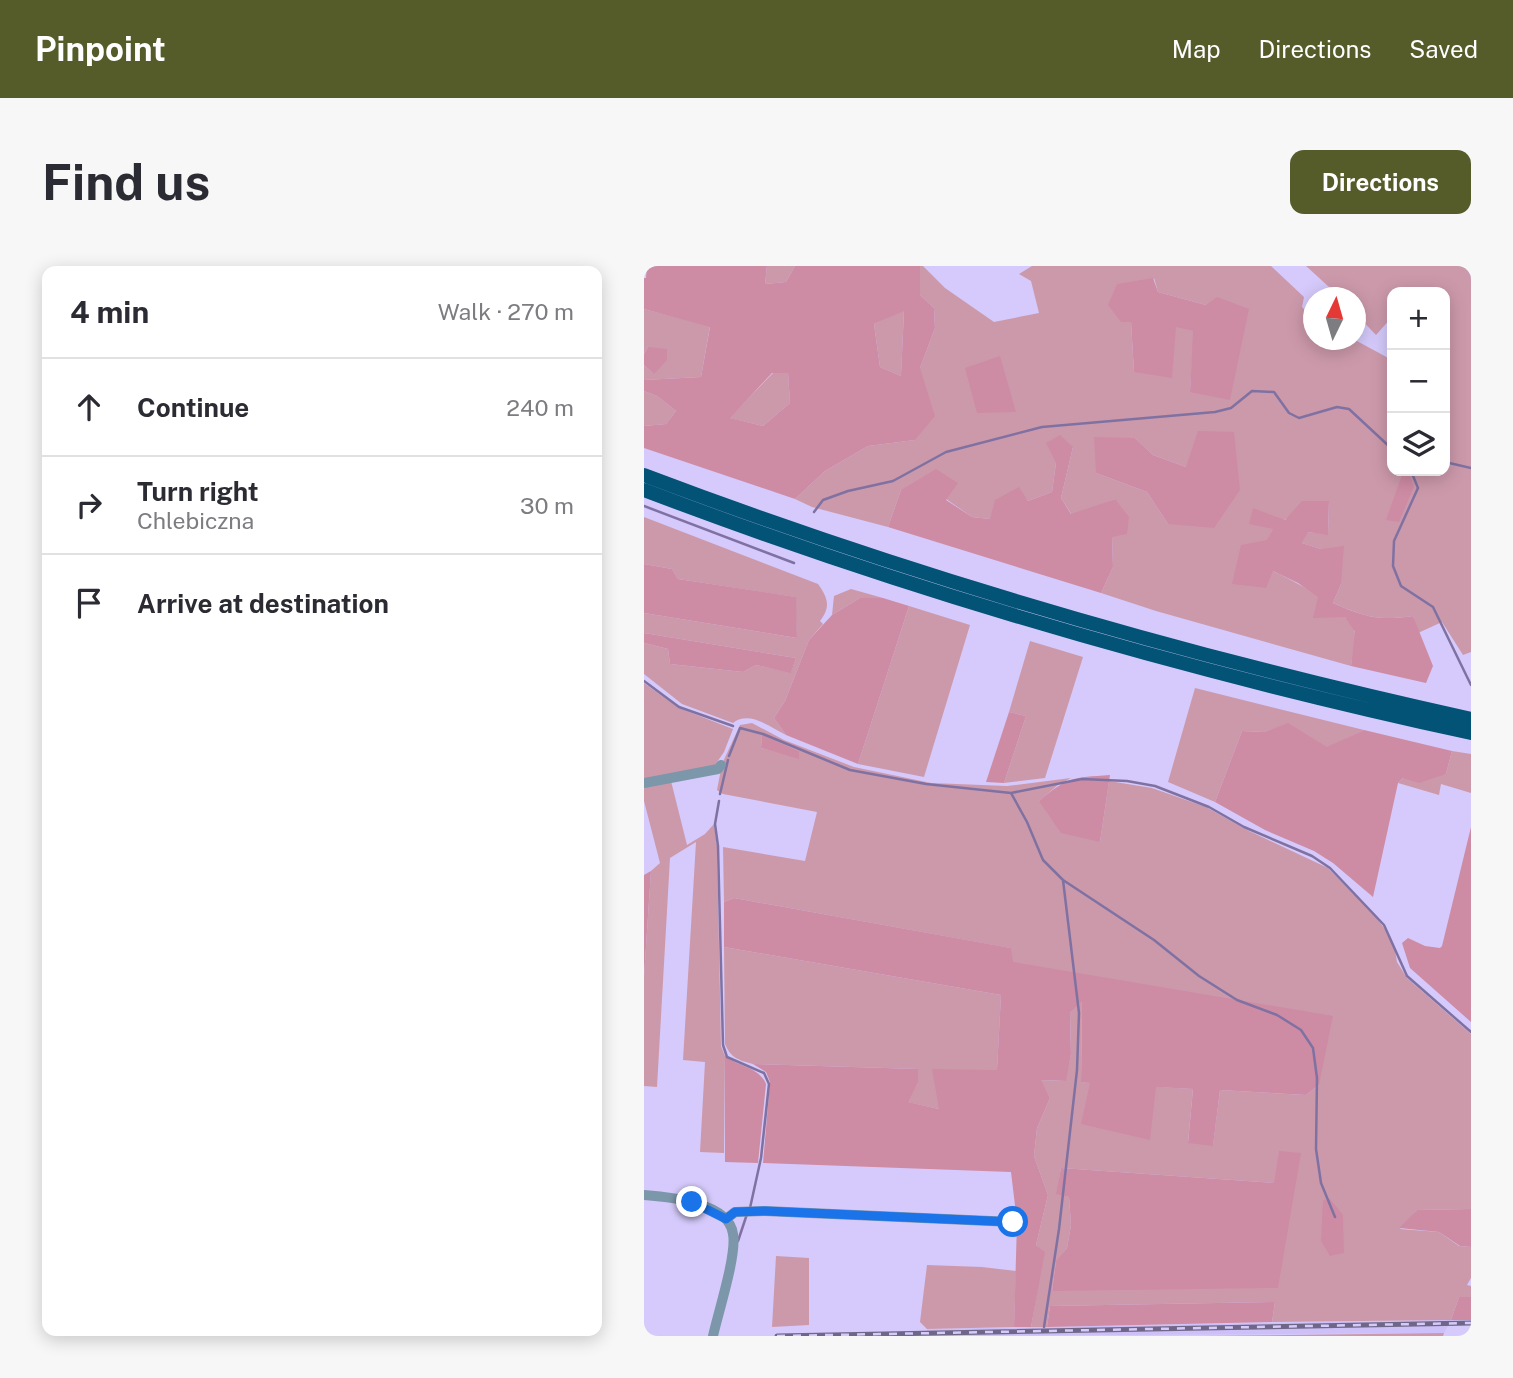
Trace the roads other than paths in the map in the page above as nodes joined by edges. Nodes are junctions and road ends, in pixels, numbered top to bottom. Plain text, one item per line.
1 (644, 475) edge
2 (644, 490) edge
3 (1471, 719) edge
4 (1471, 733) edge
5 (721, 765) dead end
6 (644, 783) edge
7 (644, 1195) edge
8 (726, 1219) junction
9 (1013, 1222) dead end
10 (713, 1336) edge

1 - 3 highway
2 - 4 highway
5 - 6 street
7 - 8 street
8 - 9 street
8 - 10 street

